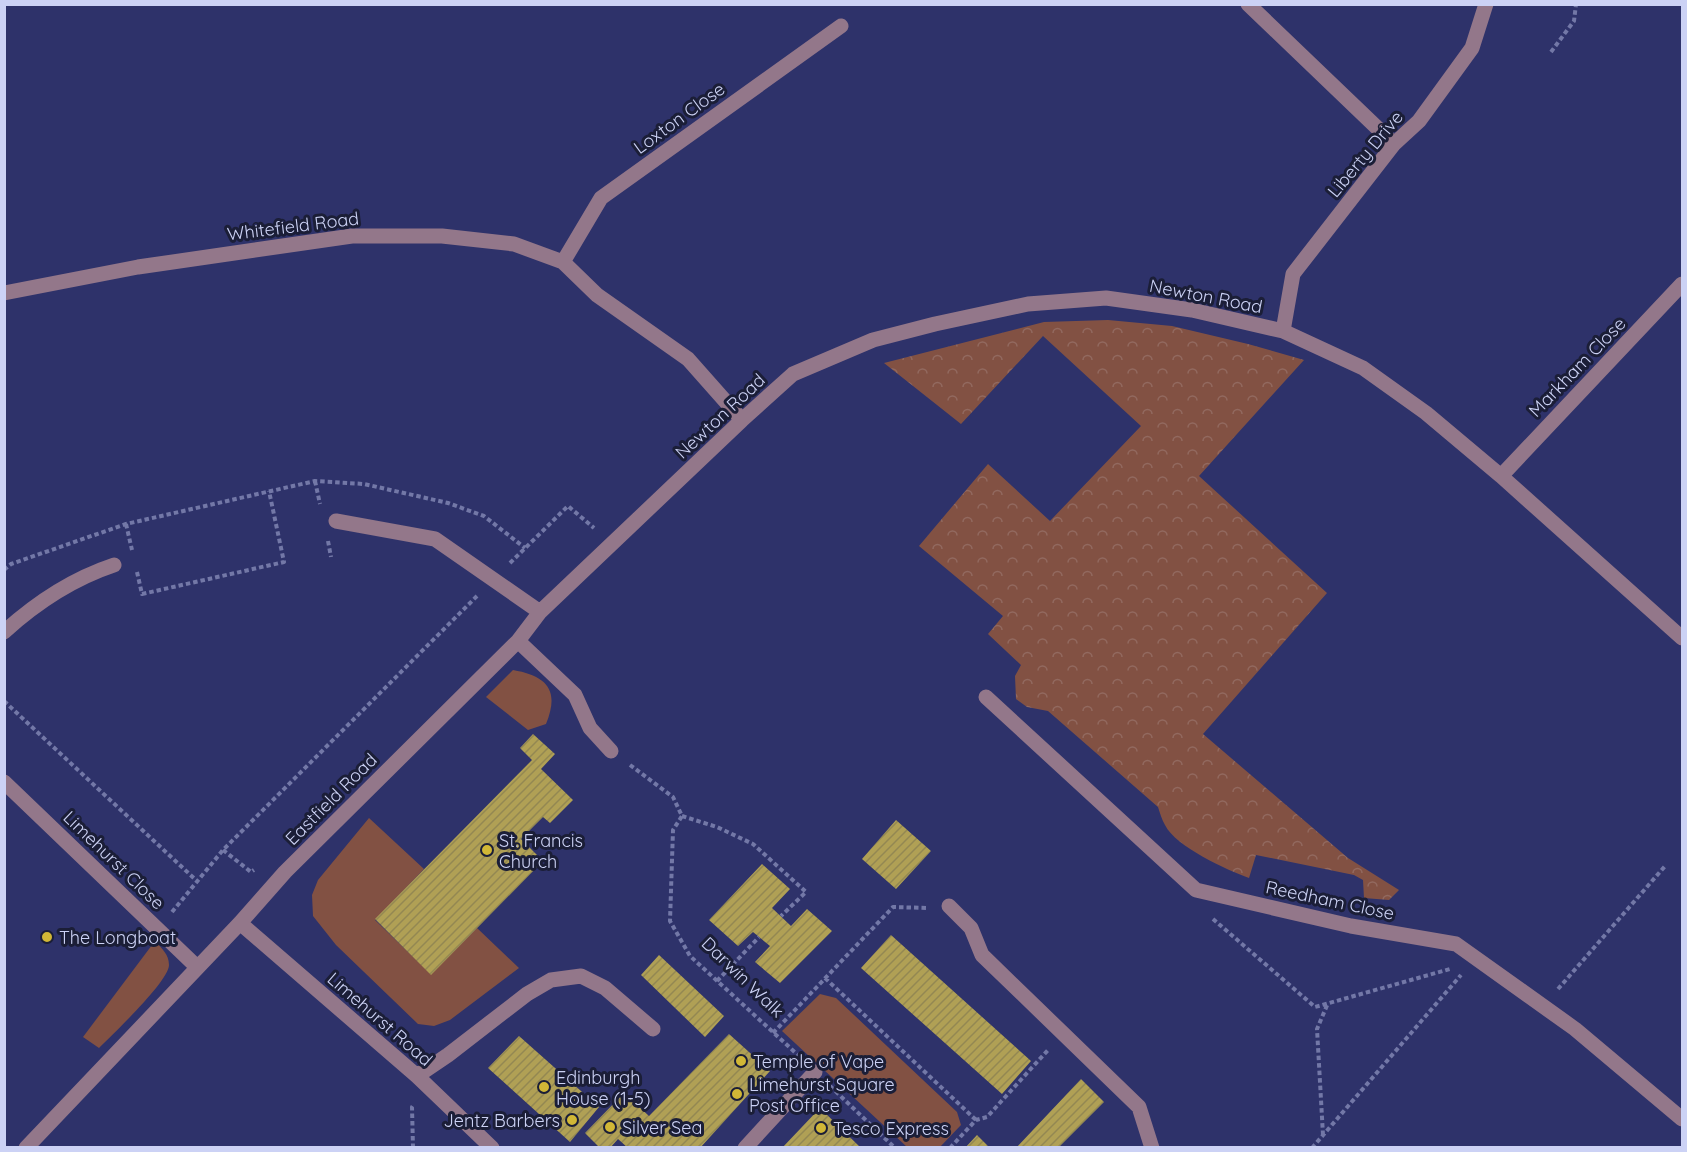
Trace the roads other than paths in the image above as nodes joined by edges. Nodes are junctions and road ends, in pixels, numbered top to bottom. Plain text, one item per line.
1 (1248, 4) edge
2 (1486, 4) edge
3 (841, 26) dead end
4 (1394, 144) junction
5 (563, 262) junction
6 (1683, 284) edge
7 (4, 293) edge
8 (1283, 331) junction
9 (742, 420) junction
10 (1500, 476) junction
11 (671, 489) joint
12 (336, 521) dead end
13 (114, 565) dead end
14 (540, 612) junction
15 (4, 632) edge
16 (1683, 638) edge
17 (518, 641) junction
18 (986, 697) dead end
19 (611, 751) road end
20 (4, 782) edge
21 (950, 906) road end
22 (240, 923) junction
23 (197, 967) junction
24 (653, 1029) dead end
25 (815, 1072) road end
26 (417, 1076) junction
27 (1683, 1119) edge
28 (491, 1147) edge
29 (26, 1148) edge
30 (745, 1148) edge
31 (1152, 1148) edge

1 - 4 street
2 - 4 street, Liberty Drive
3 - 5 street, Loxton Close
4 - 8 street, Liberty Drive
5 - 7 street, Whitefield Road
5 - 9 street, Whitefield Road
6 - 10 street, Markham Close
8 - 9 street, Newton Road
8 - 10 street, Newton Road
9 - 11 street, Newton Road
10 - 16 street, Newton Road
11 - 14 street, Eastfield Road
12 - 14 street
13 - 15 street
14 - 17 street, Eastfield Road
17 - 19 street
17 - 22 street, Eastfield Road
18 - 27 street, Reedham Close
20 - 23 street, Limehurst Close
21 - 31 street
22 - 23 street, Eastfield Road
22 - 26 street, Limehurst Road
23 - 29 street, Eastfield Road
24 - 26 street
25 - 30 street
26 - 28 street, Limehurst Road

